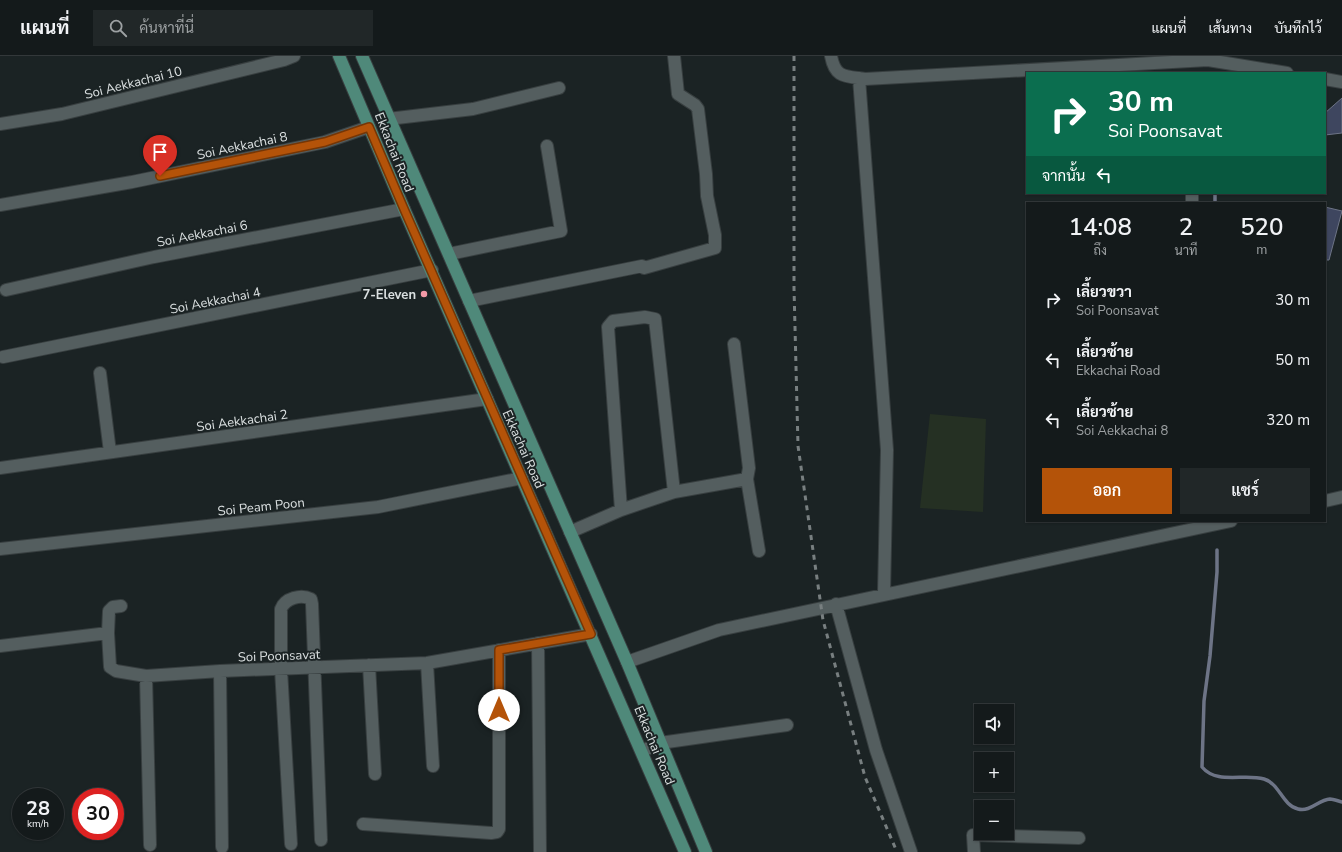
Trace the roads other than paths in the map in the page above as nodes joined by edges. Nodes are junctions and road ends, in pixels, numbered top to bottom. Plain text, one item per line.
1 (294, 56) edge
2 (339, 56) edge
3 (362, 56) edge
4 (674, 56) edge
5 (831, 56) edge
6 (1188, 67) edge
7 (1026, 72) edge
8 (1038, 72) edge
9 (1281, 72) edge
10 (859, 78) junction
11 (1326, 79) edge
12 (1342, 82) edge
13 (559, 88) dead end
14 (388, 119) junction
15 (0, 124) edge
16 (369, 127) junction
17 (547, 146) dead end
18 (0, 205) edge
19 (404, 209) junction
20 (449, 254) junction
21 (432, 270) junction
22 (6, 290) dead end
23 (469, 301) junction
24 (734, 344) dead end
25 (3, 357) dead end
26 (100, 373) dead end
27 (487, 399) junction
28 (110, 452) junction
29 (0, 468) edge
30 (522, 478) junction
31 (747, 479) junction
32 (674, 492) junction
33 (1342, 498) edge
34 (1326, 501) edge
35 (621, 510) junction
36 (1221, 522) edge
37 (1202, 524) edge
38 (570, 532) junction
39 (0, 549) edge
40 (759, 551) dead end
41 (884, 594) junction
42 (836, 604) junction
43 (121, 606) dead end
44 (108, 634) junction
45 (591, 634) junction
46 (538, 643) junction
47 (0, 646) edge
48 (499, 650) junction
49 (627, 662) junction
50 (427, 663) junction
51 (369, 665) junction
52 (314, 667) junction
53 (281, 669) junction
54 (220, 671) junction
55 (146, 676) junction
56 (787, 725) dead end
57 (660, 743) junction
58 (642, 751) junction
59 (433, 766) dead end
60 (375, 774) dead end
61 (363, 824) dead end
62 (1079, 838) dead end
63 (321, 840) dead end
64 (291, 844) dead end
65 (150, 845) dead end
66 (222, 847) dead end
67 (540, 852) edge
68 (686, 852) edge
69 (706, 852) edge
70 (911, 852) edge
71 (974, 852) edge

1 - 15 street, Soi Aekkachai 10
2 - 16 main road, Ekkachai Road
3 - 14 main road, Ekkachai Road
4 - 23 street
5 - 10 street
6 - 8 street
6 - 9 street
7 - 10 street
10 - 41 street
11 - 12 street
13 - 14 street
14 - 20 main road, Ekkachai Road
16 - 18 street, Soi Aekkachai 8
16 - 19 main road, Ekkachai Road
17 - 20 street
19 - 21 main road, Ekkachai Road
19 - 22 street, Soi Aekkachai 6
20 - 23 main road, Ekkachai Road
21 - 25 street, Soi Aekkachai 4
21 - 27 main road, Ekkachai Road
23 - 38 main road, Ekkachai Road
24 - 31 street
26 - 28 street
27 - 28 street, Soi Aekkachai 2
27 - 30 main road, Ekkachai Road
28 - 29 street, Soi Aekkachai 2
30 - 39 street, Soi Peam Poon
30 - 45 main road, Ekkachai Road
31 - 32 street
31 - 40 street
32 - 35 street
32 - 35 street
33 - 34 street
35 - 38 street
36 - 37 street
37 - 41 street
38 - 49 main road, Ekkachai Road
41 - 42 street
42 - 49 street
42 - 70 street
43 - 44 street
44 - 47 street
44 - 55 street, Soi Poonsavat
45 - 46 street, Soi Poonsavat
45 - 58 main road, Ekkachai Road
46 - 48 street, Soi Poonsavat
46 - 67 street
48 - 50 street, Soi Poonsavat
48 - 61 street
49 - 57 main road, Ekkachai Road
50 - 51 street, Soi Poonsavat
50 - 59 street
51 - 52 street, Soi Poonsavat
51 - 60 street
52 - 53 street, Soi Poonsavat
52 - 53 street
52 - 63 street
53 - 54 street, Soi Poonsavat
53 - 64 street
54 - 55 street, Soi Poonsavat
54 - 66 street
55 - 65 street
56 - 57 street
57 - 58 street
57 - 69 main road, Ekkachai Road
58 - 68 main road, Ekkachai Road
62 - 71 street

